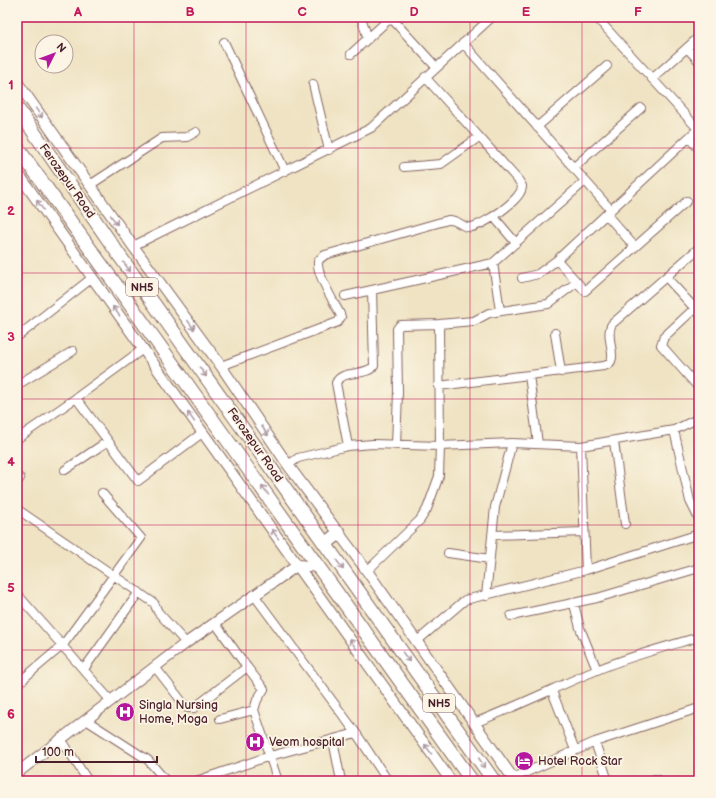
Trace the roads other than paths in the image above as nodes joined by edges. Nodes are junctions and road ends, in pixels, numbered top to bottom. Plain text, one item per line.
1 (361, 17) edge
2 (596, 17) edge
3 (489, 18) edge
4 (699, 37) edge
5 (368, 39) junction
6 (224, 42) dead end
7 (464, 43) junction
8 (687, 48) junction
9 (352, 54) dead end
10 (699, 61) edge
11 (607, 66) dead end
12 (436, 67) junction
13 (425, 77) junction
14 (652, 79) junction
15 (17, 82) edge
16 (313, 84) dead end
17 (17, 108) edge
18 (641, 108) dead end
19 (537, 127) junction
20 (698, 129) edge
21 (196, 132) dead end
22 (479, 137) junction
23 (689, 138) junction
24 (17, 147) edge
25 (699, 149) edge
26 (329, 150) junction
27 (404, 167) dead end
28 (573, 168) junction
29 (285, 171) junction
30 (17, 172) edge
31 (585, 182) junction
32 (90, 185) junction
33 (687, 200) dead end
34 (609, 212) junction
35 (494, 217) junction
36 (516, 243) junction
37 (133, 246) junction
38 (635, 247) junction
39 (699, 248) edge
40 (558, 260) junction
41 (493, 263) junction
42 (666, 277) junction
43 (92, 278) junction
44 (522, 278) dead end
45 (577, 282) junction
46 (372, 290) junction
47 (344, 296) dead end
48 (500, 311) junction
49 (697, 311) edge
50 (438, 324) junction
51 (555, 333) dead end
52 (17, 336) edge
53 (143, 349) junction
54 (73, 350) dead end
55 (221, 366) junction
56 (561, 372) junction
57 (530, 375) junction
58 (17, 385) edge
59 (438, 386) junction
60 (699, 388) edge
61 (76, 398) junction
62 (699, 418) edge
63 (674, 430) junction
64 (202, 433) junction
65 (17, 439) edge
66 (108, 440) junction
67 (614, 441) junction
68 (512, 443) junction
69 (538, 444) junction
70 (396, 445) junction
71 (348, 446) junction
72 (440, 446) junction
73 (581, 446) junction
74 (288, 465) junction
75 (65, 470) dead end
76 (102, 493) dead end
77 (17, 509) edge
78 (699, 519) edge
79 (625, 524) dead end
80 (584, 532) junction
81 (339, 534) junction
82 (699, 534) edge
83 (492, 535) junction
84 (325, 544) junction
85 (448, 553) dead end
86 (490, 559) junction
87 (298, 565) junction
88 (319, 567) junction
89 (699, 568) edge
90 (586, 570) junction
91 (366, 571) junction
92 (114, 574) junction
93 (139, 592) junction
94 (17, 594) edge
95 (254, 595) junction
96 (486, 596) junction
97 (574, 604) junction
98 (511, 616) dead end
99 (215, 623) junction
100 (699, 637) edge
101 (416, 642) junction
102 (186, 643) junction
103 (63, 645) junction
104 (155, 667) junction
105 (247, 668) junction
106 (84, 669) junction
107 (597, 670) junction
108 (20, 677) edge
109 (17, 684) edge
110 (552, 691) junction
111 (111, 701) junction
112 (699, 708) edge
113 (254, 710) junction
114 (220, 719) dead end
115 (86, 720) junction
116 (474, 723) junction
117 (356, 734) junction
118 (61, 739) junction
119 (332, 740) junction
120 (595, 742) junction
121 (575, 750) junction
122 (270, 756) junction
123 (17, 773) edge
124 (514, 780) edge
125 (88, 781) edge
126 (166, 781) edge
127 (196, 781) edge
128 (278, 781) edge
129 (341, 781) edge
130 (388, 781) edge
131 (451, 781) edge
132 (472, 781) edge
133 (494, 781) edge
134 (608, 781) edge
135 (647, 781) edge
136 (661, 781) edge

1 - 5 street
2 - 14 street
3 - 7 street
4 - 8 street
5 - 9 street
5 - 12 street
6 - 29 street
7 - 12 street
7 - 19 street
8 - 10 street
8 - 14 street
11 - 19 street
12 - 13 street
13 - 22 street
13 - 26 street
14 - 20 street
15 -> 32 street
16 - 26 street
17 -> 84 highway, Ferozepur Road / NH5
18 - 28 street
19 - 28 street
20 - 23 street
21 - 32 street
22 - 27 street
22 - 35 street
23 - 25 street
23 - 34 street
88 -> 24 highway, Ferozepur Road / NH5
26 - 29 street
28 - 31 street
29 - 37 street
43 -> 30 street
31 - 34 street
31 - 36 street
32 -> 37 street
33 - 38 street
34 - 38 street
34 - 40 street
35 - 36 street
35 - 55 street
36 - 41 street
37 -> 55 street
38 - 45 street
39 - 42 street
40 - 44 street
40 - 45 street
41 - 46 street
41 - 48 street
42 - 49 street
42 - 56 street
43 - 52 street
53 -> 43 street
45 - 48 street
46 - 47 street
46 - 71 street
48 - 50 street
49 - 60 street
50 - 59 street
50 - 70 street
51 - 56 street
53 - 61 street
64 -> 53 street
54 - 58 street
55 -> 74 street
56 - 57 street
57 - 59 street
57 - 69 street
59 - 72 street
61 - 65 street
61 - 66 street
62 - 63 street
63 - 67 street
63 - 78 street
64 - 66 street
87 -> 64 street
66 - 75 street
67 - 73 street
67 - 79 street
68 - 69 street
68 - 72 street
68 - 83 street
69 - 73 street
70 - 71 street
70 - 72 street
71 - 74 street
72 - 91 street
73 - 80 street
74 - 81 street
76 - 92 street
77 - 92 street
80 - 83 street
80 - 90 street
81 - 84 highway
81 - 91 street
82 - 90 street
83 - 86 street
84 -> 133 highway, Ferozepur Road / NH5
85 - 86 street
86 - 96 street
87 - 88 street
87 - 95 street
131 -> 87 street
88 - 132 highway, Ferozepur Road / NH5
89 - 97 street
90 - 96 street
91 - 101 street
92 - 93 street
92 - 103 street
93 - 102 street
93 - 106 street
94 - 103 street
95 - 99 street
95 - 117 street
96 - 101 street
97 - 98 street
97 - 107 street
99 - 102 street
99 - 105 street
100 - 107 street
101 - 116 street
102 - 104 street
103 - 106 street
103 - 108 street
104 - 105 street
104 - 111 street
105 - 113 street
106 - 111 street
107 - 110 street
108 - 109 street
110 - 116 street
110 - 121 street
111 - 115 street
112 - 120 street
113 - 114 street
113 - 122 street
115 - 118 street
115 - 126 street
116 - 124 street
117 - 119 street
117 - 130 street
118 - 123 street
118 - 125 street
119 - 122 street
119 - 129 street
120 - 121 street
120 - 134 street
121 - 124 street
122 - 127 street
122 - 128 street
135 - 136 street

